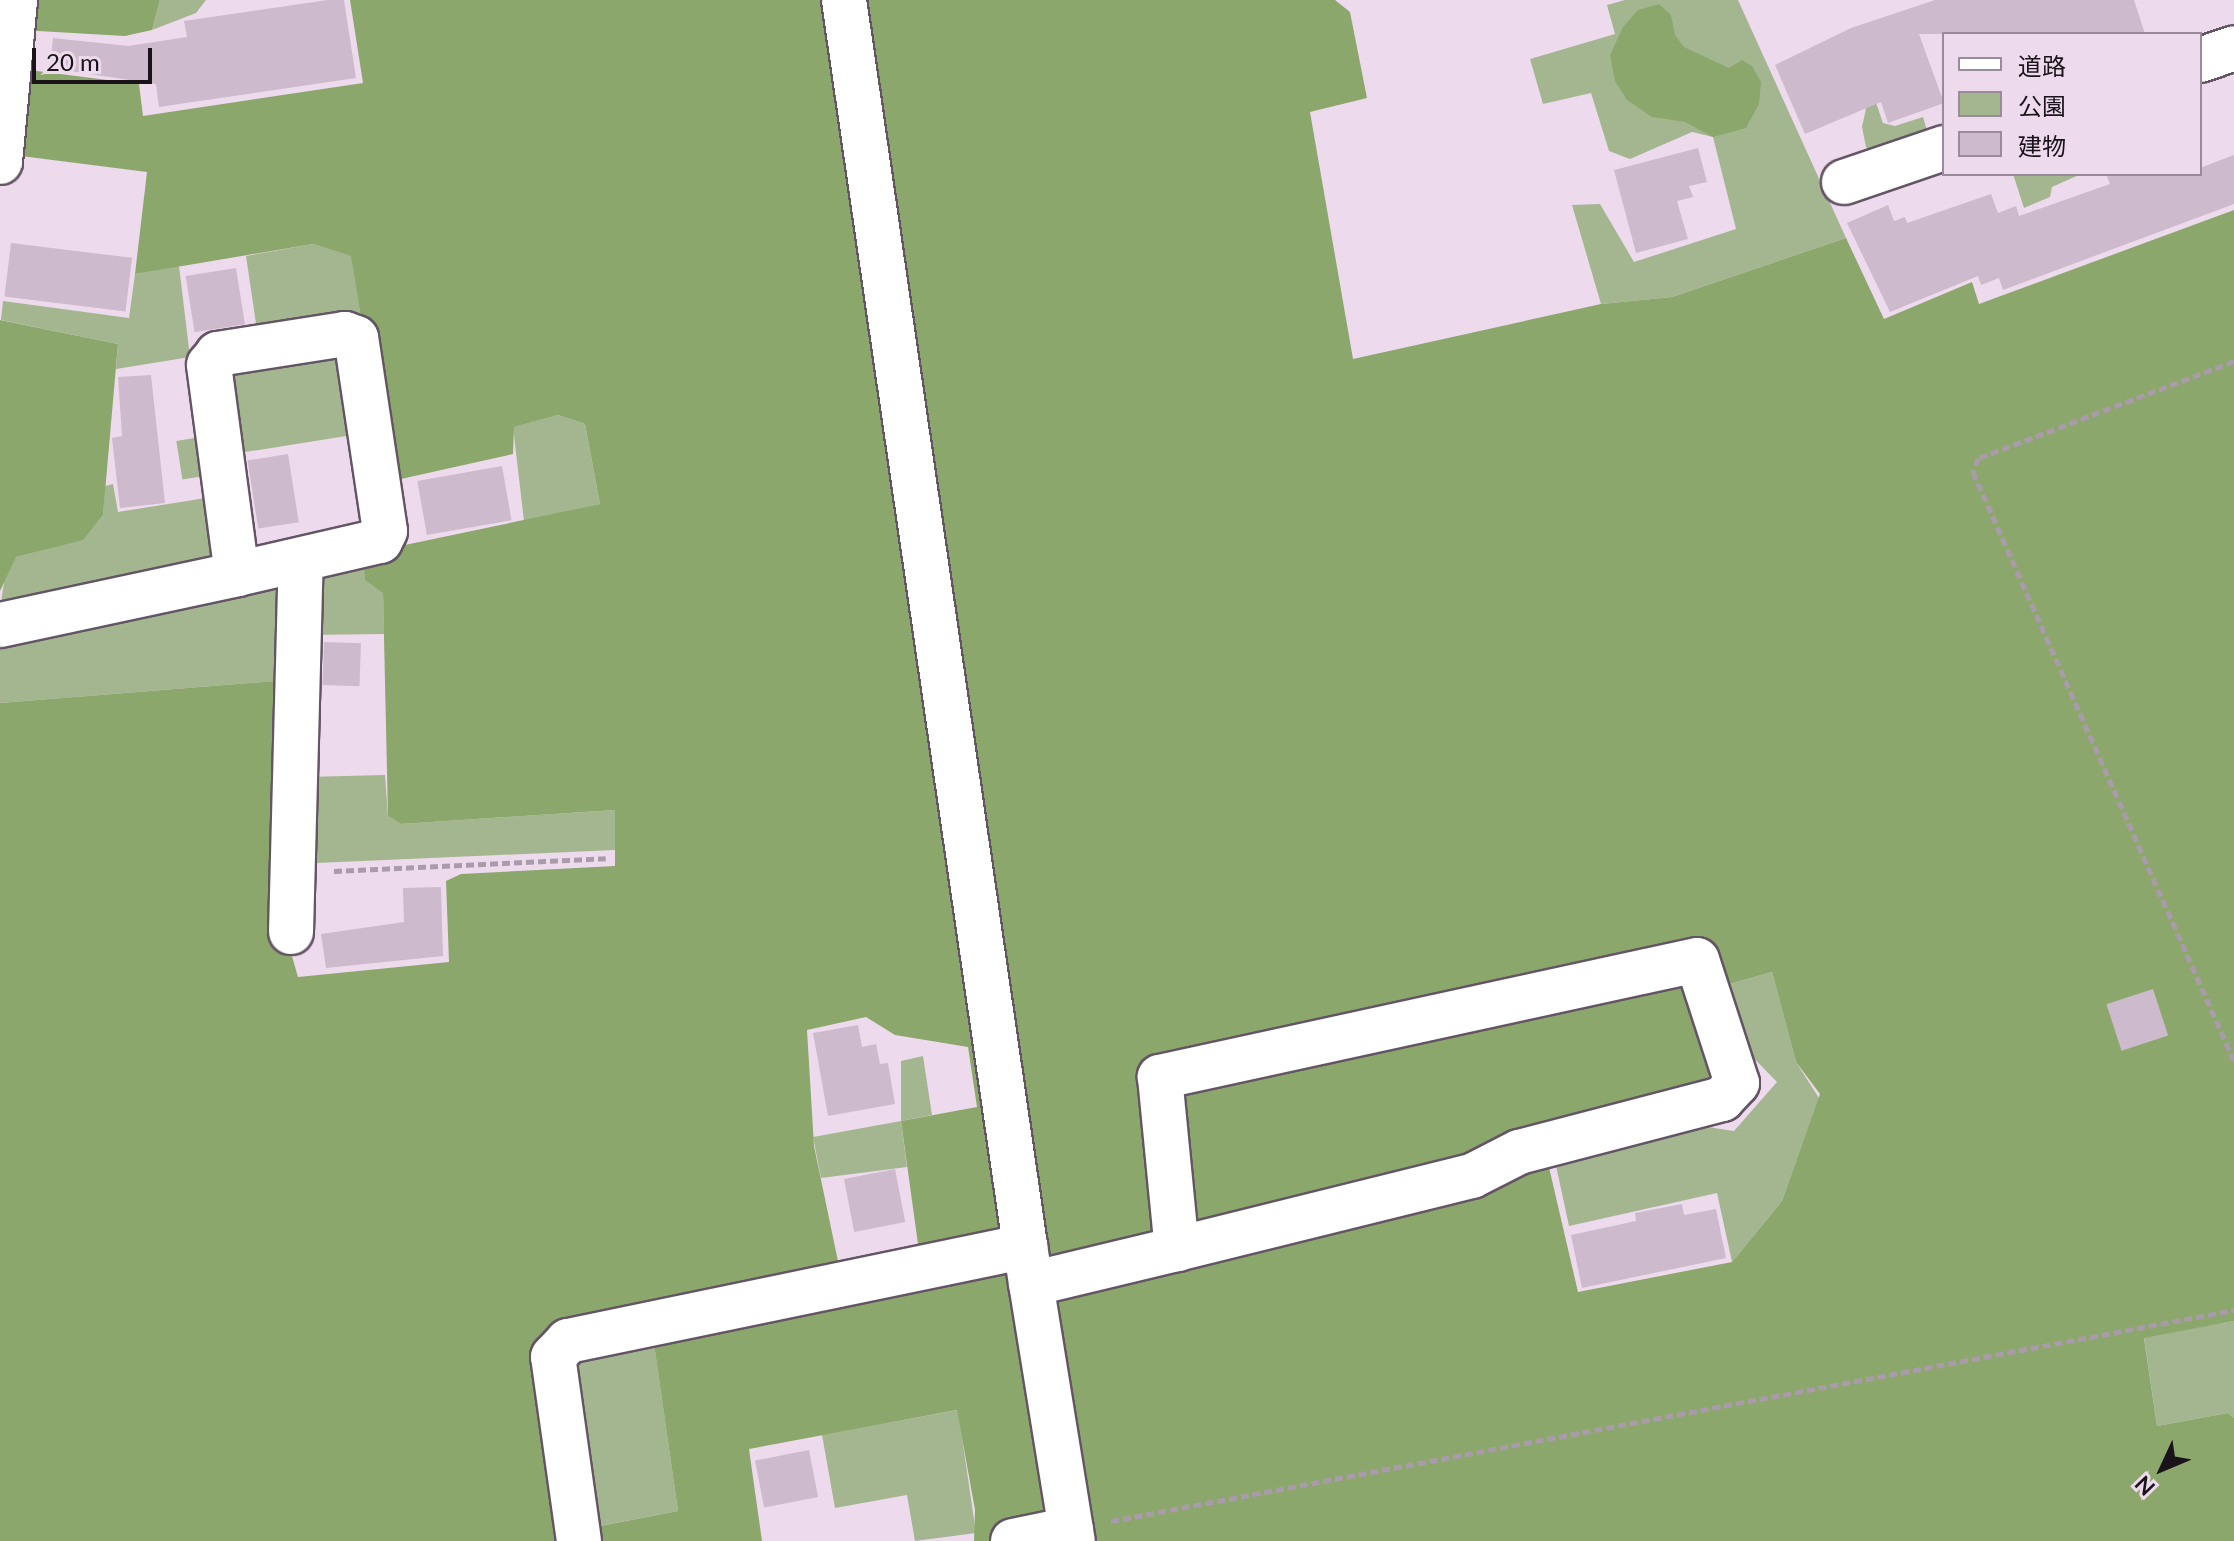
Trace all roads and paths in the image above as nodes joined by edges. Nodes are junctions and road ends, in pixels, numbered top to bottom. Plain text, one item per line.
1 (15, 0) edge
2 (844, 0) edge
3 (2234, 48) edge
4 (2202, 59) edge
5 (1942, 149) edge
6 (0, 162) edge
7 (1844, 182) dead end
8 (2234, 361) edge
9 (301, 560) junction
10 (237, 574) junction
11 (0, 625) edge
12 (606, 858) dead end
13 (293, 873) junction
14 (291, 932) dead end
15 (2234, 1061) edge
16 (1177, 1249) junction
17 (1028, 1265) junction
18 (2234, 1310) edge
19 (1072, 1535) edge
20 (579, 1541) edge
21 (1013, 1541) edge

1 - 6 street
2 - 17 street
3 - 4 street
5 - 7 street
8 - 15 path
9 - 10 street
9 - 10 street
9 - 13 street
10 - 11 street
12 - 13 path
13 - 14 street
16 - 16 street
16 - 17 street
17 - 19 street
17 - 20 street
18 - 19 path
19 - 21 street

